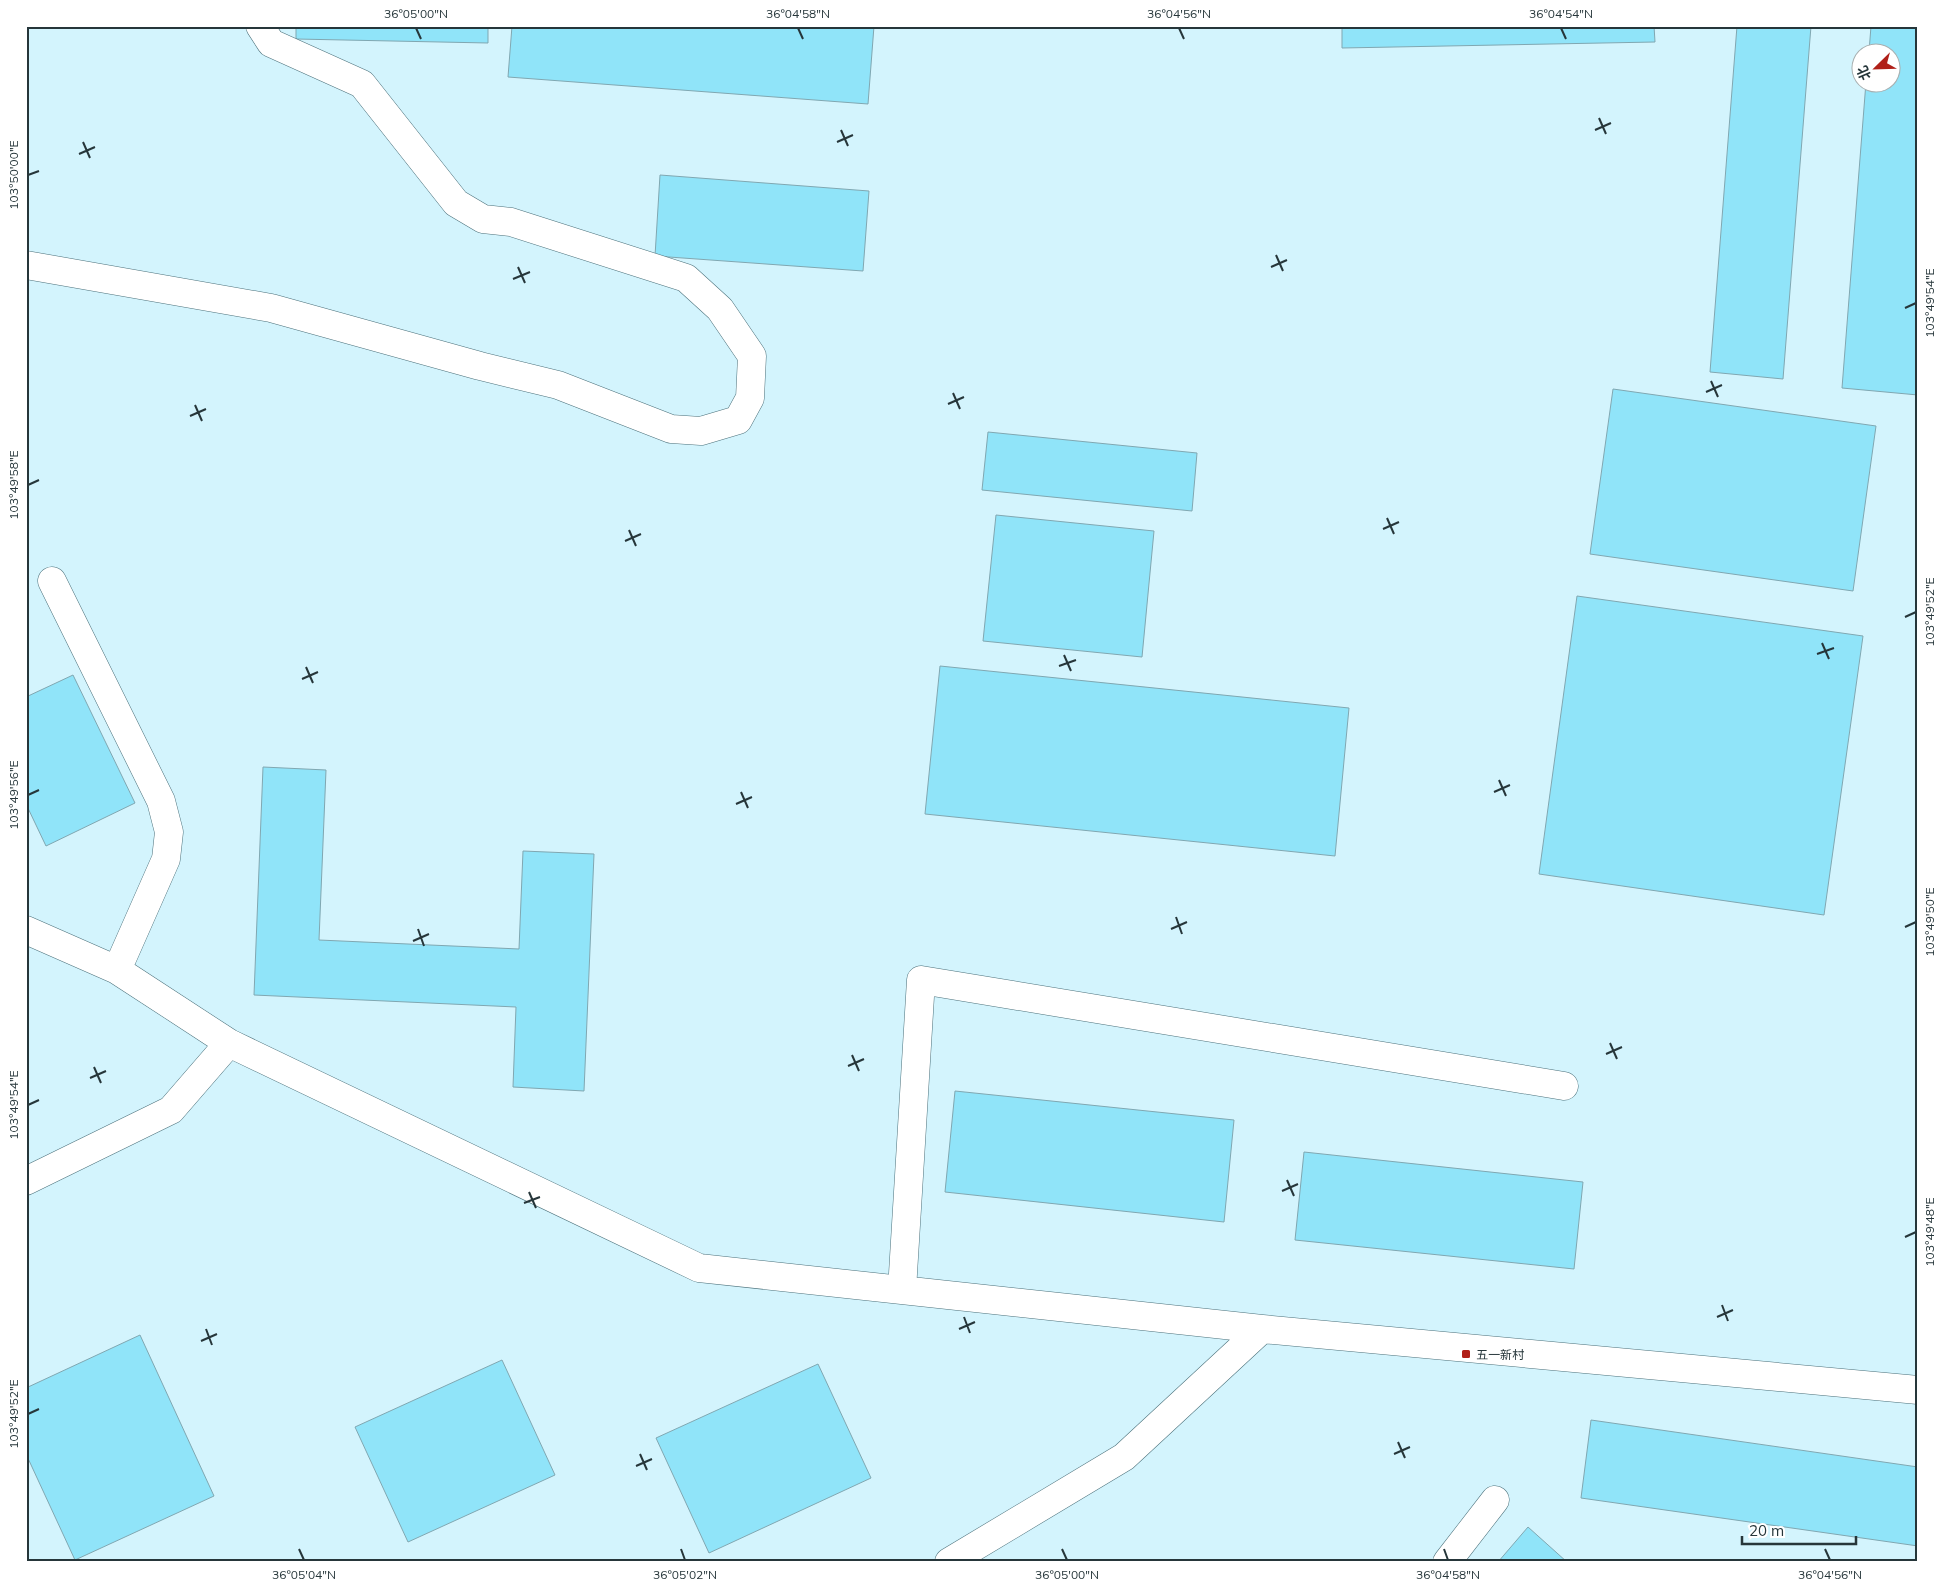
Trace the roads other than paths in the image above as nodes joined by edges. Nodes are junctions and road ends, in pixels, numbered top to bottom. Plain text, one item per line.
1 (260, 26) edge
2 (26, 265) edge
3 (52, 581) dead end
4 (26, 930) edge
5 (117, 970) junction
6 (229, 1043) junction
7 (1564, 1086) dead end
8 (26, 1181) edge
9 (902, 1290) junction
10 (1262, 1329) junction
11 (1918, 1390) edge
12 (1495, 1500) dead end
13 (948, 1562) edge
14 (1447, 1562) edge

1 - 2 street
3 - 5 street
4 - 5 street
5 - 6 street
6 - 8 street
6 - 9 street
7 - 9 street
9 - 10 street
10 - 11 street
10 - 13 street
12 - 14 street

